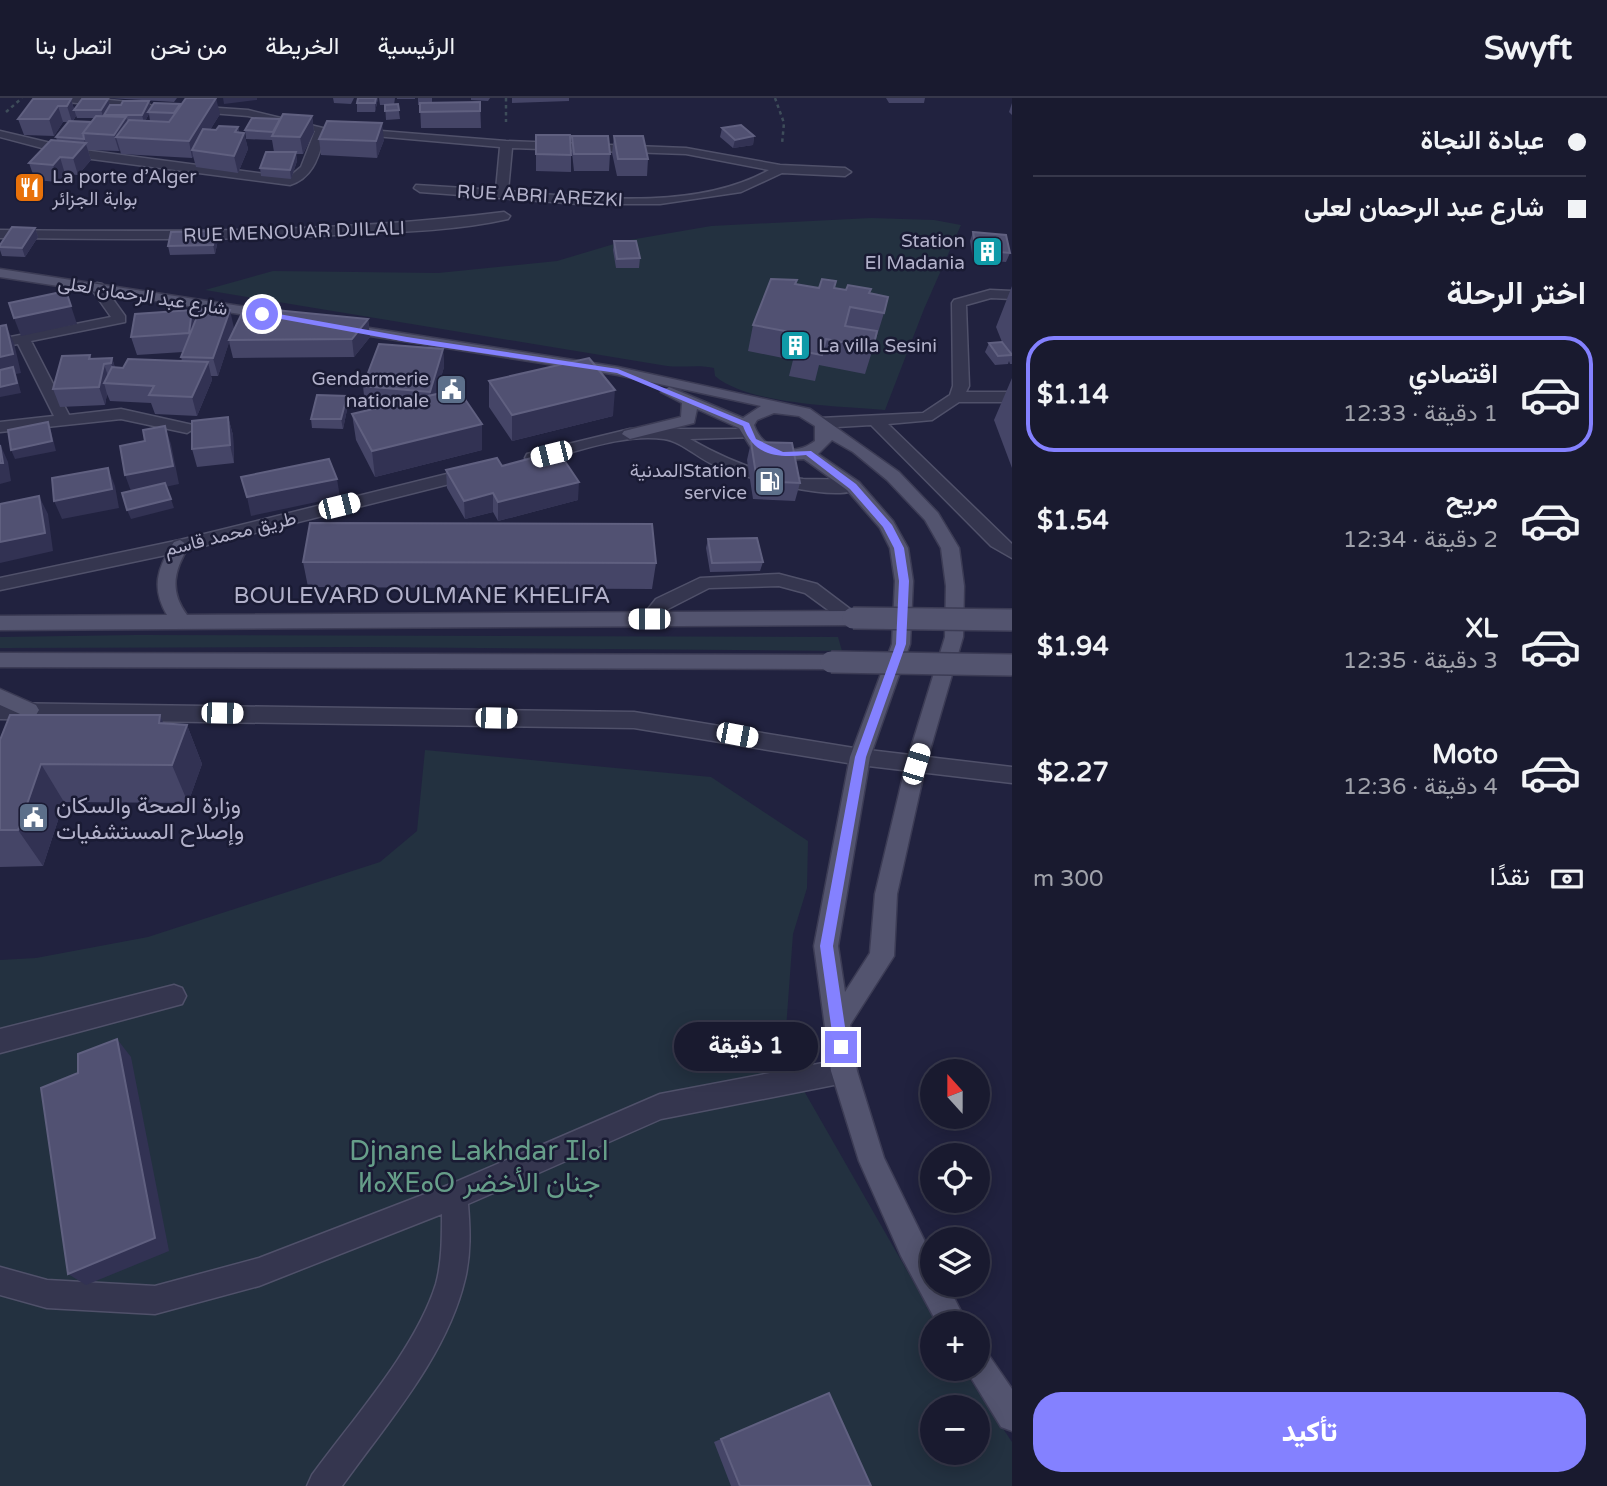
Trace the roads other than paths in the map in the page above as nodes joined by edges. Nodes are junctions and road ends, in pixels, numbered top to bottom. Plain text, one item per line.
1 (57, 98) edge
2 (321, 129) junction
3 (334, 130) edge
4 (348, 131) edge
5 (0, 134) edge
6 (506, 144) junction
7 (780, 169) junction
8 (845, 172) dead end
9 (419, 188) dead end
10 (502, 193) junction
11 (504, 216) dead end
12 (0, 234) edge
13 (0, 273) edge
14 (97, 287) junction
15 (1012, 295) edge
16 (302, 320) edge
17 (328, 325) edge
18 (23, 339) junction
19 (0, 343) edge
20 (618, 371) junction
21 (957, 397) junction
22 (1012, 397) edge
23 (690, 400) junction
24 (789, 408) junction
25 (64, 420) junction
26 (877, 422) junction
27 (822, 426) junction
28 (0, 427) edge
29 (187, 428) dead end
30 (747, 429) junction
31 (631, 434) junction
32 (670, 434) junction
33 (807, 453) junction
34 (853, 486) junction
35 (180, 546) junction
36 (1012, 552) edge
37 (0, 584) edge
38 (853, 618) junction
39 (649, 619) junction
40 (180, 620) junction
41 (1012, 620) edge
42 (0, 623) edge
43 (0, 660) edge
44 (1012, 666) edge
45 (0, 696) edge
46 (29, 710) junction
47 (0, 711) edge
48 (860, 757) junction
49 (916, 764) junction
50 (1012, 775) edge
51 (174, 996) dead end
52 (838, 1022) junction
53 (0, 1041) edge
54 (844, 1072) junction
55 (454, 1196) junction
56 (0, 1281) edge
57 (946, 1311) edge
58 (989, 1381) edge
59 (1012, 1416) edge
60 (323, 1486) edge

1 - 2 street
2 - 3 street
2 - 5 street
4 - 6 street
6 - 7 street
6 - 10 street
7 - 8 street
7 - 10 street, RUE ABRI AREZKI
9 - 10 street, RUE ABRI AREZKI
11 - 12 street, RUE MENOUAR DJILALI
13 - 14 main road, شارع عبد الرحمان لعلى
14 - 16 main road, شارع عبد الرحمان لعلى
14 - 18 street
15 - 21 street
17 - 20 main road
18 - 19 street
18 - 25 street
20 - 23 main road
20 - 24 main road
21 - 22 street
21 - 26 street
23 - 30 main road
23 - 31 main road
24 - 27 main road
24 - 30 main road
25 - 28 street
25 - 29 street
26 - 27 street
26 - 36 street
27 - 33 main road
27 - 49 main road
30 - 32 street, طريق محمد قاسم
30 - 33 main road
31 - 32 street, طريق محمد قاسم
31 - 35 street, طريق محمد قاسم
32 - 34 street
33 - 34 main road
34 - 48 main road
35 - 37 street, طريق محمد قاسم
35 - 40 main road
38 - 39 main road, BOULEVARD OULMANE KHELIFA
38 - 39 street
38 - 41 main road, BOULEVARD OULMANE KHELIFA, bridge
39 - 40 main road, BOULEVARD OULMANE KHELIFA
40 - 42 main road, BOULEVARD OULMANE KHELIFA
43 - 44 main road, bridge
45 - 46 main road
46 - 47 street
46 - 48 street
48 - 49 street
48 - 52 main road
49 - 50 street
49 - 52 main road
51 - 53 street
52 - 54 main road
54 - 55 street
54 - 57 main road
55 - 56 street
55 - 60 street
58 - 59 main road

